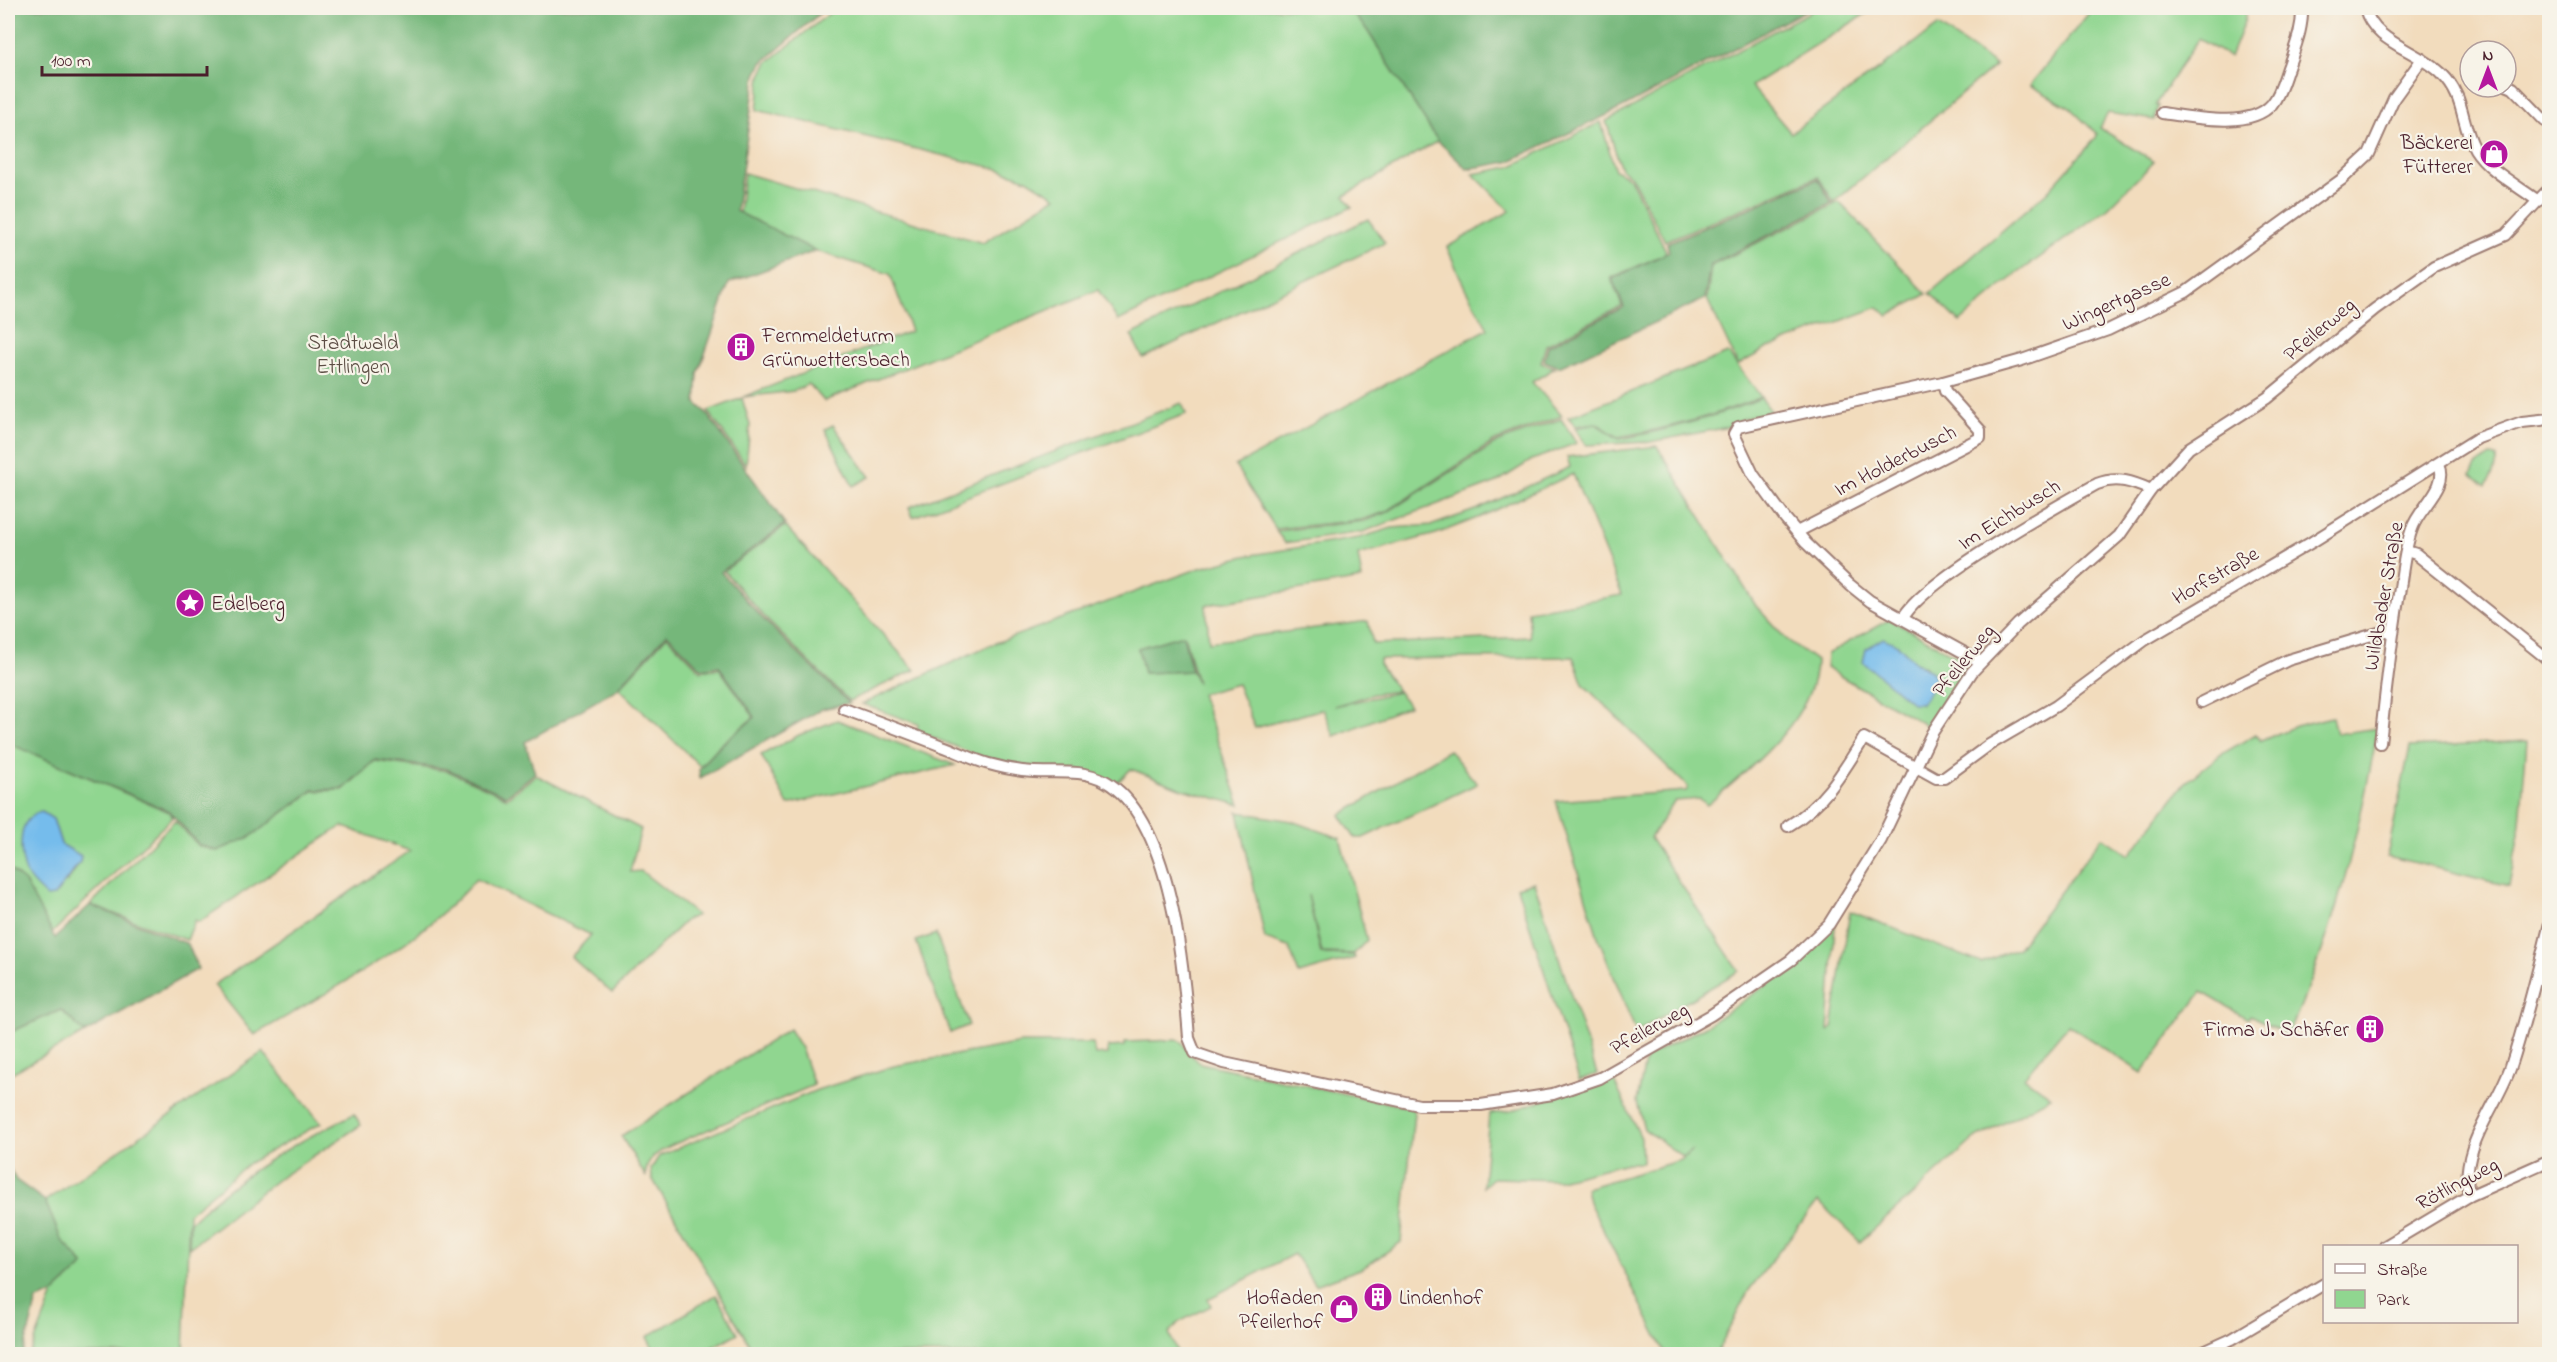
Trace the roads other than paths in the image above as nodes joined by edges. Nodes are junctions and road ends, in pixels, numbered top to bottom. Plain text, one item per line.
1 (2302, 8) edge
2 (2364, 8) edge
3 (2422, 59) junction
4 (2518, 93) edge
5 (2162, 113) dead end
6 (2550, 121) edge
7 (2550, 188) edge
8 (2538, 201) junction
9 (1943, 382) junction
10 (2550, 419) edge
11 (2439, 464) junction
12 (2151, 490) junction
13 (1797, 532) junction
14 (2407, 551) junction
15 (1903, 618) junction
16 (2392, 631) junction
17 (2550, 661) edge
18 (1981, 662) junction
19 (2202, 702) dead end
20 (844, 709) dead end
21 (2380, 743) dead end
22 (1914, 766) junction
23 (1788, 826) dead end
24 (2550, 923) edge
25 (2550, 1160) edge
26 (2469, 1196) junction
27 (2387, 1245) edge
28 (2323, 1285) edge
29 (2199, 1354) edge

1 - 5 street
2 - 3 street
3 - 8 street
3 - 9 street, Wingertgasse
4 - 6 street
7 - 8 street, Pfeilerweg
8 - 12 street, Pfeilerweg
9 - 13 street, Im Holderbusch
9 - 13 street, Wingertgasse
10 - 11 street, Horfstraße
11 - 14 street, Wildbader Straße
11 - 22 street, Horfstraße
12 - 15 street, Im Eichbusch
12 - 18 street, Pfeilerweg
13 - 15 street
14 - 16 street, Wildbader Straße
14 - 17 street
15 - 18 street
16 - 19 street
16 - 21 street, Wildbader Straße
18 - 22 street, Pfeilerweg
20 - 22 street, Pfeilerweg
22 - 23 street
24 - 26 street
25 - 26 street, Rötlingweg
26 - 27 street, Rötlingweg
28 - 29 street

